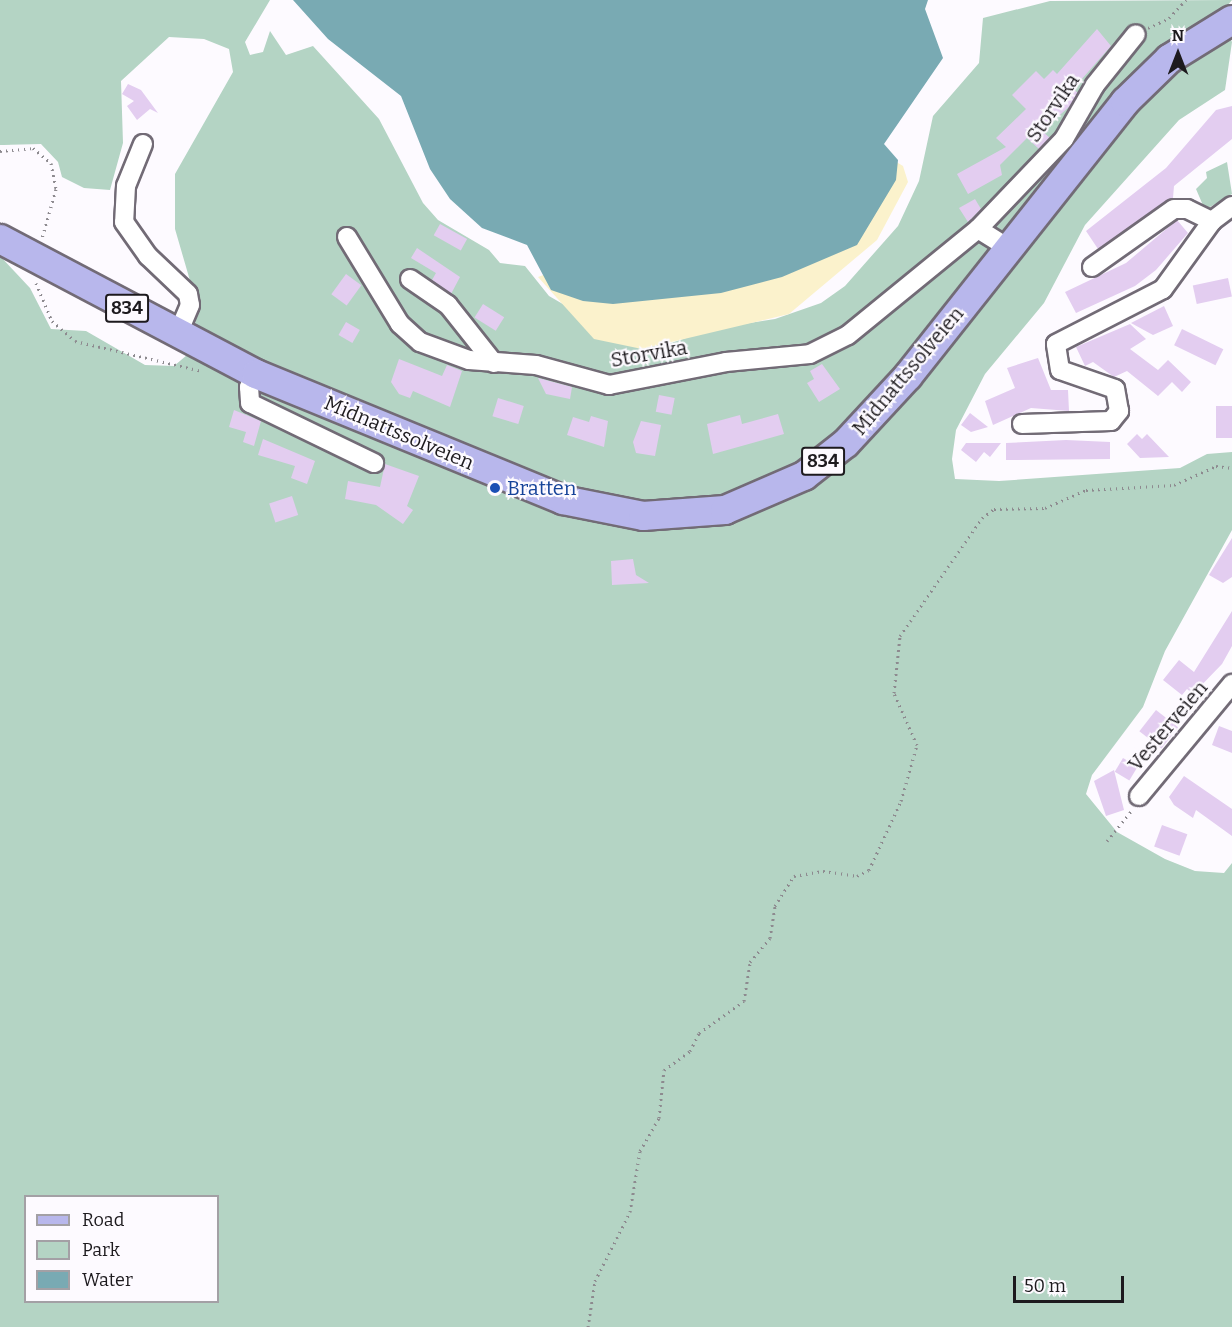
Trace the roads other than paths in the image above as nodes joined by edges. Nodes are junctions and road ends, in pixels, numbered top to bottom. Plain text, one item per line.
1 (1232, 20) edge
2 (1136, 34) road end
3 (142, 144) dead end
4 (1232, 206) edge
5 (1212, 222) junction
6 (978, 229) junction
7 (347, 237) dead end
8 (0, 239) edge
9 (1008, 248) junction
10 (1092, 267) dead end
11 (410, 279) dead end
12 (177, 335) junction
13 (494, 363) junction
14 (256, 374) junction
15 (1022, 424) dead end
16 (374, 463) dead end
17 (1232, 684) edge
18 (1139, 795) road end

1 - 9 main road, Midnattssolveien / 834
2 - 6 street, Storvika
3 - 12 street
4 - 5 street
5 - 10 street
5 - 15 street
6 - 9 street
6 - 13 street, Storvika
7 - 13 street, Storvika
8 - 12 main road, Midnattssolveien / 834
9 - 14 main road, Midnattssolveien / 834
11 - 13 street
12 - 14 main road, Midnattssolveien / 834
14 - 16 street
17 - 18 street, Vesterveien

